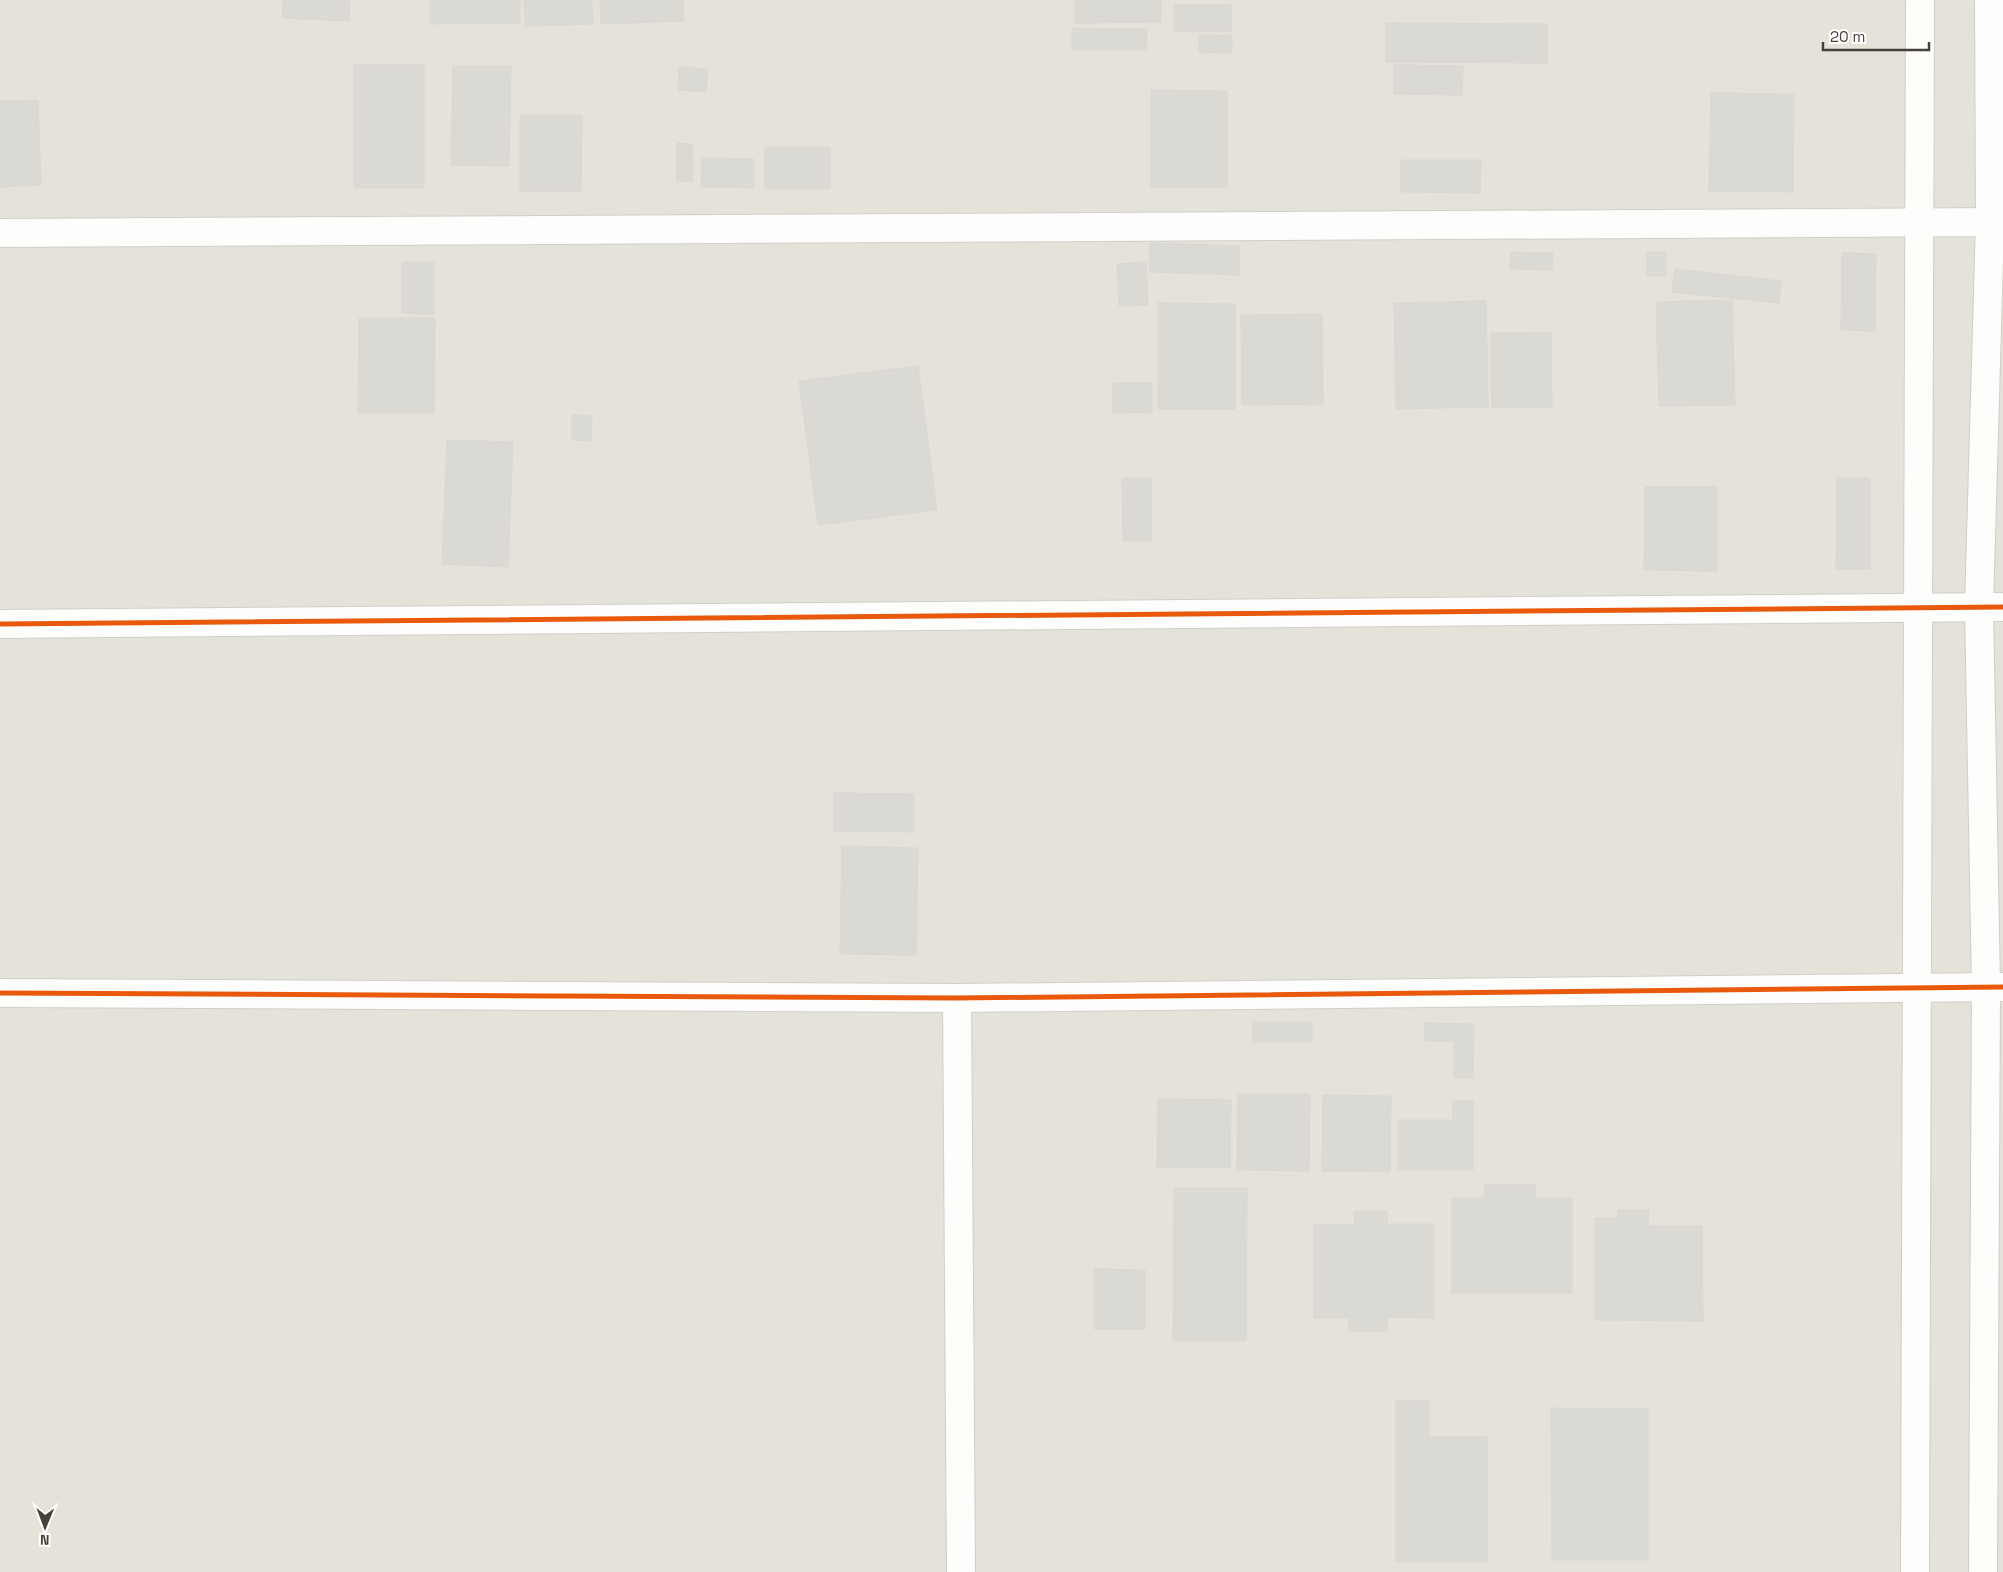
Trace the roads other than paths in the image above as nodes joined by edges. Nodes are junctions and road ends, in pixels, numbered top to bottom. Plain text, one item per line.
1 (1920, 0) edge
2 (1989, 0) edge
3 (1919, 222) junction
4 (1996, 222) edge
5 (0, 233) edge
6 (1991, 607) edge
7 (1918, 608) junction
8 (0, 624) edge
9 (1995, 987) edge
10 (1916, 988) junction
11 (0, 993) edge
12 (958, 998) junction
13 (961, 1572) edge
14 (1915, 1572) edge
15 (1983, 1572) edge

1 - 3 street
2 - 4 street
3 - 4 street
3 - 5 street
3 - 7 street
4 - 6 street
6 - 7 street
6 - 9 street
7 - 8 street
7 - 10 street
9 - 10 street
9 - 15 street
10 - 12 street
10 - 14 street
11 - 12 street
12 - 13 street

